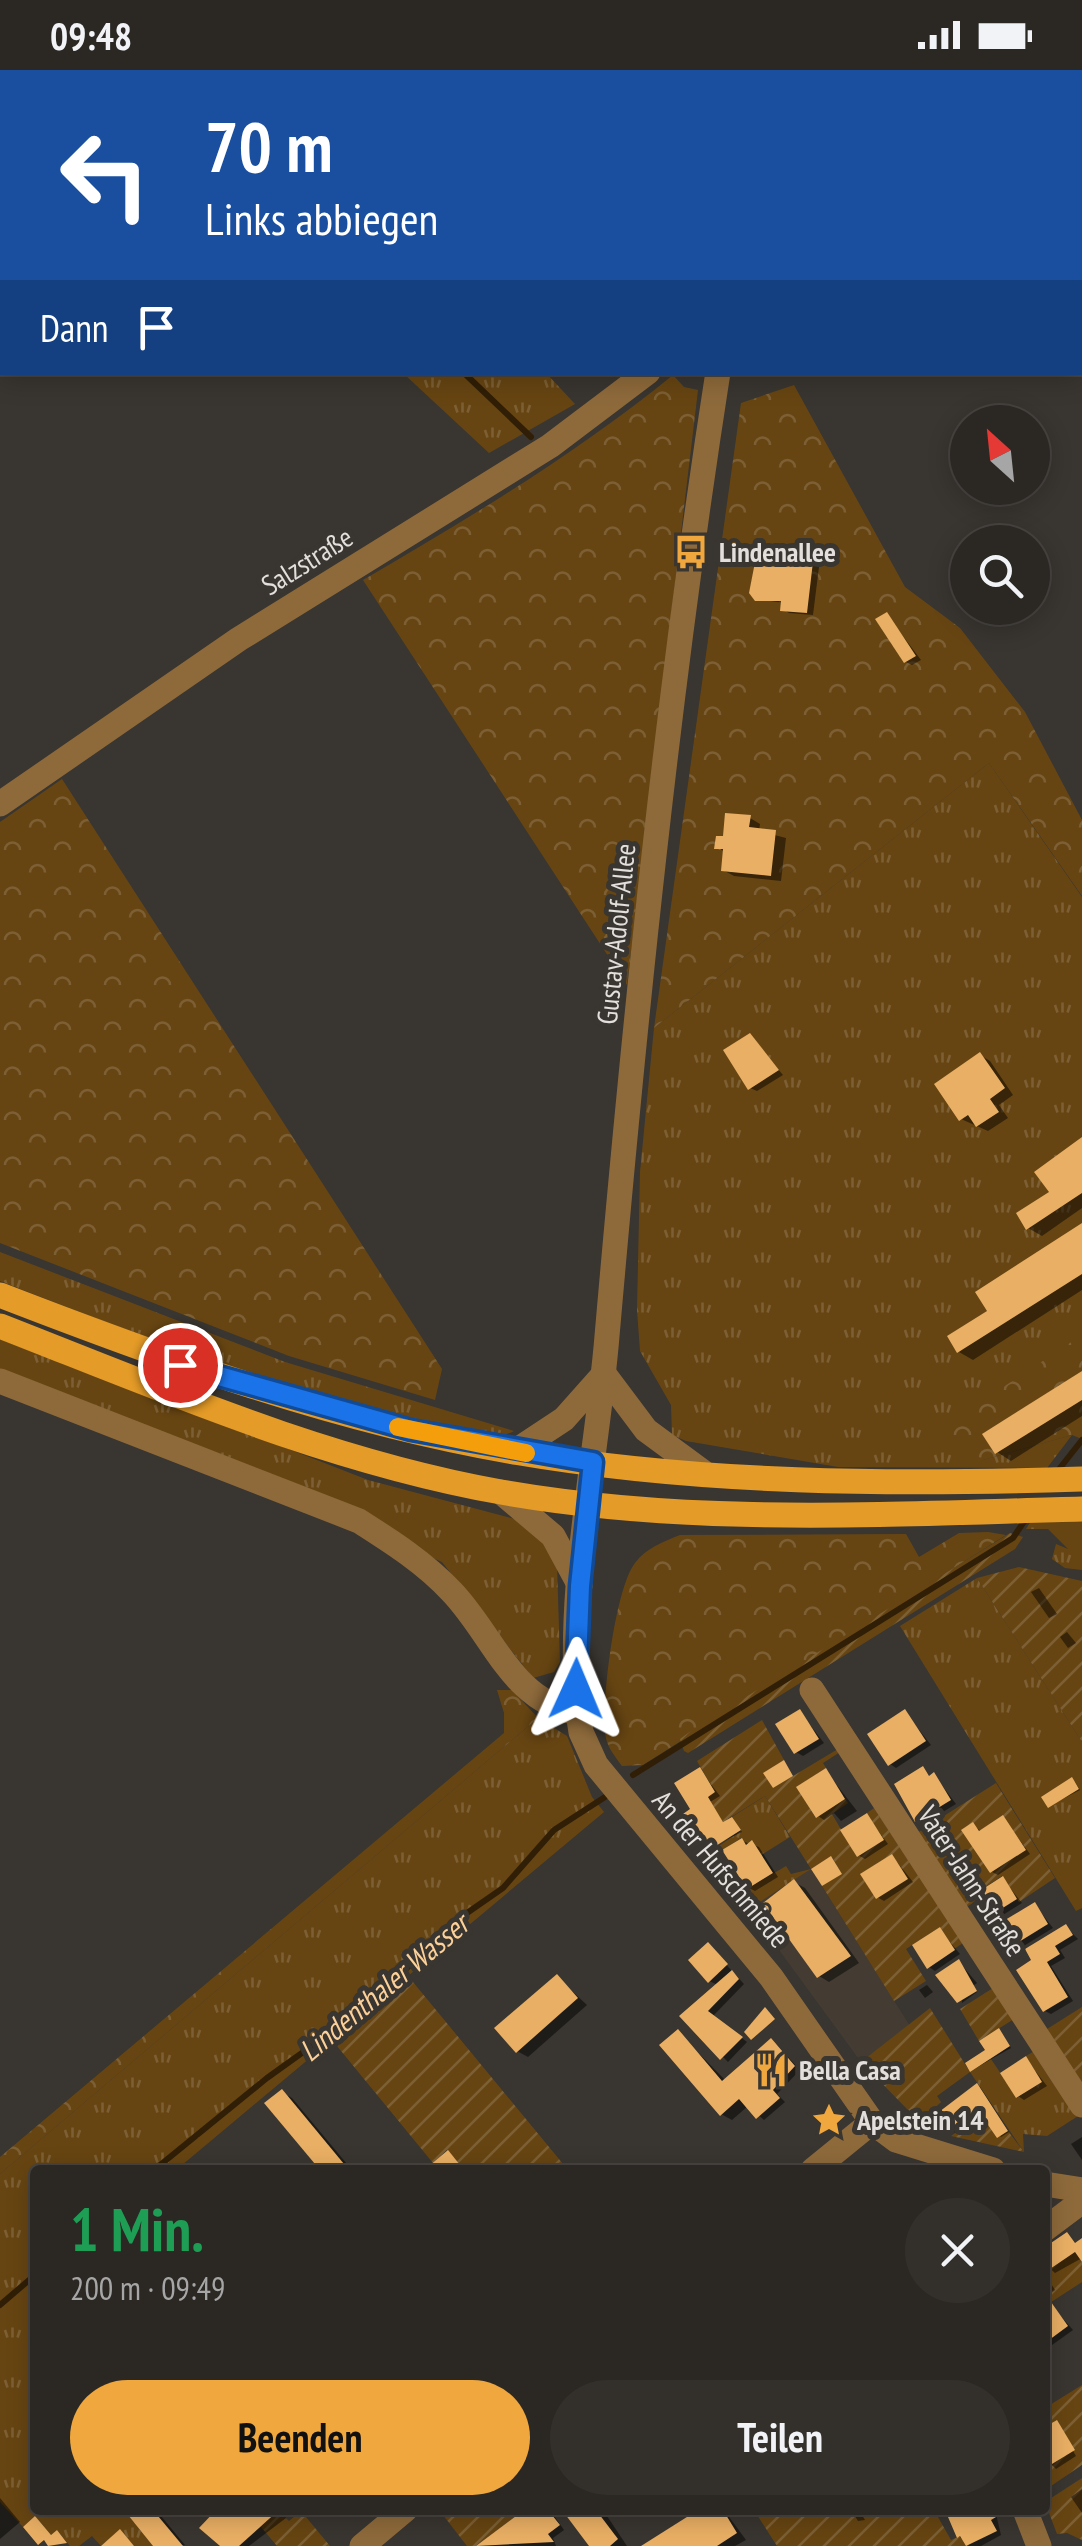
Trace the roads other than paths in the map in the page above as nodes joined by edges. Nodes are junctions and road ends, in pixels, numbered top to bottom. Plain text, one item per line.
1 (644, 375) edge
2 (718, 375) edge
3 (0, 804) edge
4 (0, 1294) edge
5 (0, 1326) edge
6 (604, 1374) junction
7 (0, 1381) edge
8 (514, 1452) junction
9 (593, 1462) junction
10 (703, 1472) junction
11 (1061, 1479) edge
12 (502, 1492) junction
13 (589, 1504) junction
14 (1082, 1509) edge
15 (580, 1586) junction
16 (812, 1690) dead end
17 (578, 1712) junction
18 (1082, 2105) edge
19 (872, 2122) junction
20 (826, 2165) edge
21 (977, 2165) edge
22 (1050, 2186) edge
23 (1077, 2199) edge
24 (1050, 2224) edge
25 (399, 2515) edge
26 (1028, 2515) edge
27 (362, 2546) edge
28 (1039, 2546) edge

1 - 3 street, Salzstraße
2 - 6 street, Gustav-Adolf-Allee
4 - 8 main road
5 - 12 main road
6 - 8 street
6 - 9 street, Gustav-Adolf-Allee
6 - 10 street
7 - 17 street
8 - 9 main road
9 - 10 main road
9 - 13 street, Gustav-Adolf-Allee
10 - 11 main road
12 - 13 main road
12 - 15 street
13 - 14 main road
13 - 15 street, An der Hufschmiede
15 - 17 street, An der Hufschmiede
16 - 18 street, Vater-Jahn-Straße
17 - 19 street, An der Hufschmiede
19 - 20 street
19 - 21 street, An der Hufschmiede
22 - 23 street
23 - 24 street
25 - 27 street
26 - 28 street

